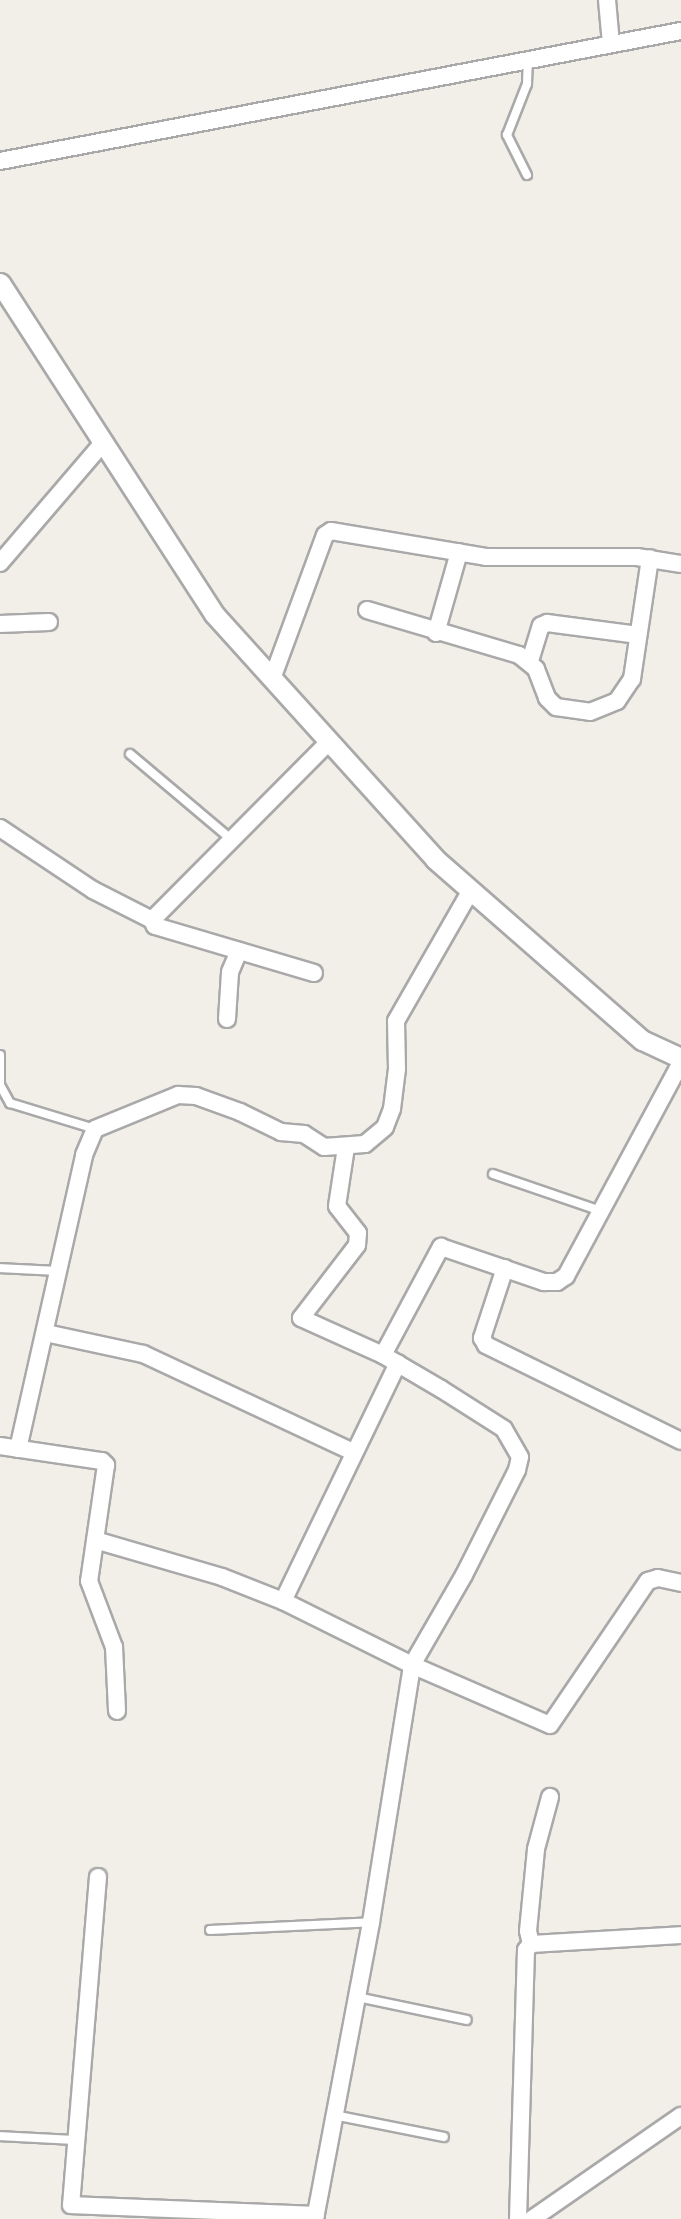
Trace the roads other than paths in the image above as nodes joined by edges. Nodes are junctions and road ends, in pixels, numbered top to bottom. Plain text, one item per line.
1 (607, 0) edge
2 (681, 31) edge
3 (611, 44) junction
4 (528, 61) junction
5 (0, 161) edge
6 (527, 175) dead end
7 (0, 283) edge
8 (102, 444) junction
9 (459, 552) junction
10 (650, 558) junction
11 (0, 563) edge
12 (681, 564) edge
13 (367, 610) dead end
14 (49, 622) dead end
15 (0, 624) edge
16 (436, 633) junction
17 (638, 635) junction
18 (530, 661) junction
19 (272, 679) junction
20 (329, 741) junction
21 (130, 754) dead end
22 (0, 828) edge
23 (231, 839) junction
24 (471, 890) junction
25 (152, 920) junction
26 (239, 951) junction
27 (314, 973) dead end
28 (227, 1019) dead end
29 (0, 1055) edge
30 (681, 1060) edge
31 (95, 1129) junction
32 (346, 1147) junction
33 (493, 1174) dead end
34 (601, 1211) junction
35 (0, 1268) edge
36 (505, 1268) junction
37 (59, 1271) junction
38 (47, 1333) junction
39 (383, 1355) junction
40 (398, 1363) junction
41 (681, 1441) edge
42 (0, 1447) edge
43 (18, 1449) junction
44 (353, 1452) junction
45 (95, 1540) junction
46 (681, 1583) edge
47 (282, 1601) junction
48 (412, 1665) junction
49 (117, 1711) dead end
50 (550, 1797) dead end
51 (98, 1877) dead end
52 (371, 1922) junction
53 (211, 1930) dead end
54 (681, 1935) edge
55 (531, 1944) junction
56 (357, 1997) junction
57 (467, 2020) dead end
58 (334, 2115) junction
59 (681, 2116) edge
60 (0, 2136) edge
61 (444, 2137) dead end
62 (75, 2140) junction
63 (315, 2217) edge
64 (518, 2219) edge
65 (532, 2219) edge

1 - 3 street
2 - 3 street
3 - 4 street
4 - 5 street
4 - 6 lane
7 - 8 street
8 - 11 street
8 - 19 street
9 - 10 street
9 - 16 street
9 - 19 street
10 - 12 street
10 - 17 street
13 - 16 street
14 - 15 street
16 - 18 street
17 - 18 street
17 - 18 street
19 - 20 street
20 - 23 street
20 - 24 street
21 - 23 lane
22 - 25 street
23 - 25 street
24 - 30 street
24 - 32 street
25 - 26 street
26 - 27 street
26 - 28 street
29 - 31 lane
30 - 34 street
31 - 32 street
31 - 37 street
32 - 39 street
33 - 34 lane
34 - 36 street
35 - 37 lane
36 - 39 street
36 - 41 street
37 - 38 street
38 - 43 street
38 - 44 street
39 - 40 street
40 - 44 street
40 - 48 street
42 - 43 street
43 - 45 street
44 - 47 street
45 - 47 street
45 - 49 street
46 - 48 street
47 - 48 street
48 - 52 street
50 - 55 street
51 - 62 street
52 - 53 lane
52 - 56 street
54 - 55 street
55 - 64 street
56 - 57 lane
56 - 58 street
58 - 61 lane
58 - 63 street
59 - 65 street
60 - 62 lane
62 - 63 street

